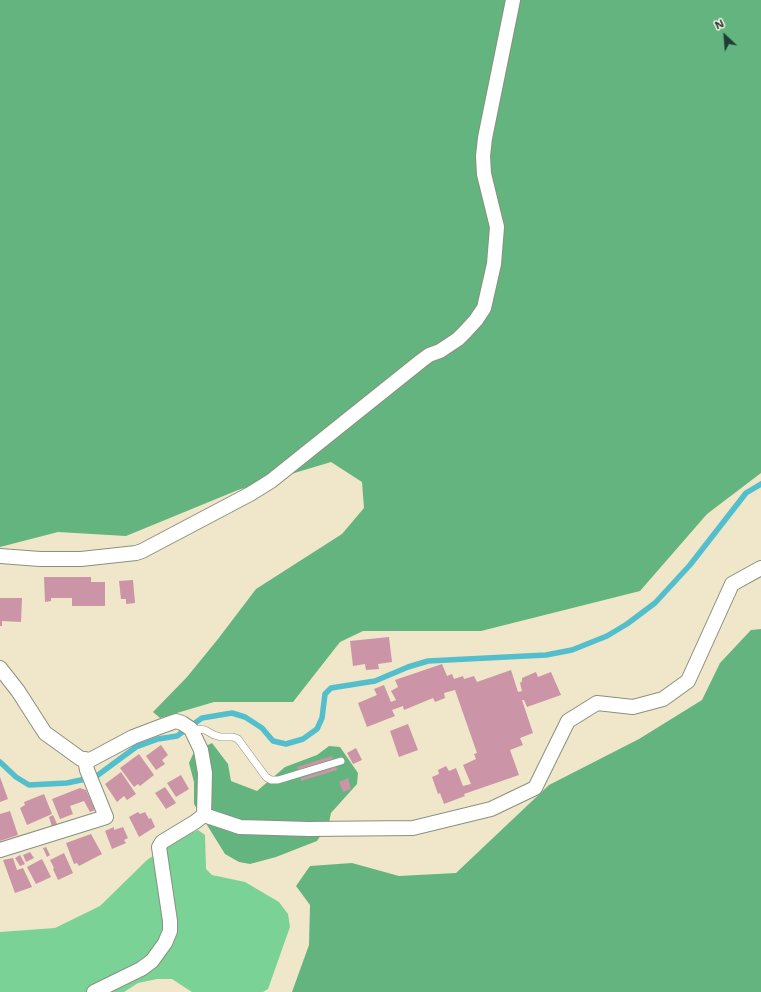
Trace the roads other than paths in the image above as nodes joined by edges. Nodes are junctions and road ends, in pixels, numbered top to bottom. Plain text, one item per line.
1 (513, 0) edge
2 (0, 556) edge
3 (761, 568) edge
4 (0, 668) edge
5 (189, 728) junction
6 (341, 761) dead end
7 (86, 765) junction
8 (204, 815) junction
9 (0, 850) edge
10 (94, 992) edge

1 - 2 street
3 - 8 street
4 - 7 street
5 - 6 lane
5 - 7 street
5 - 8 street
7 - 9 street
8 - 10 street

